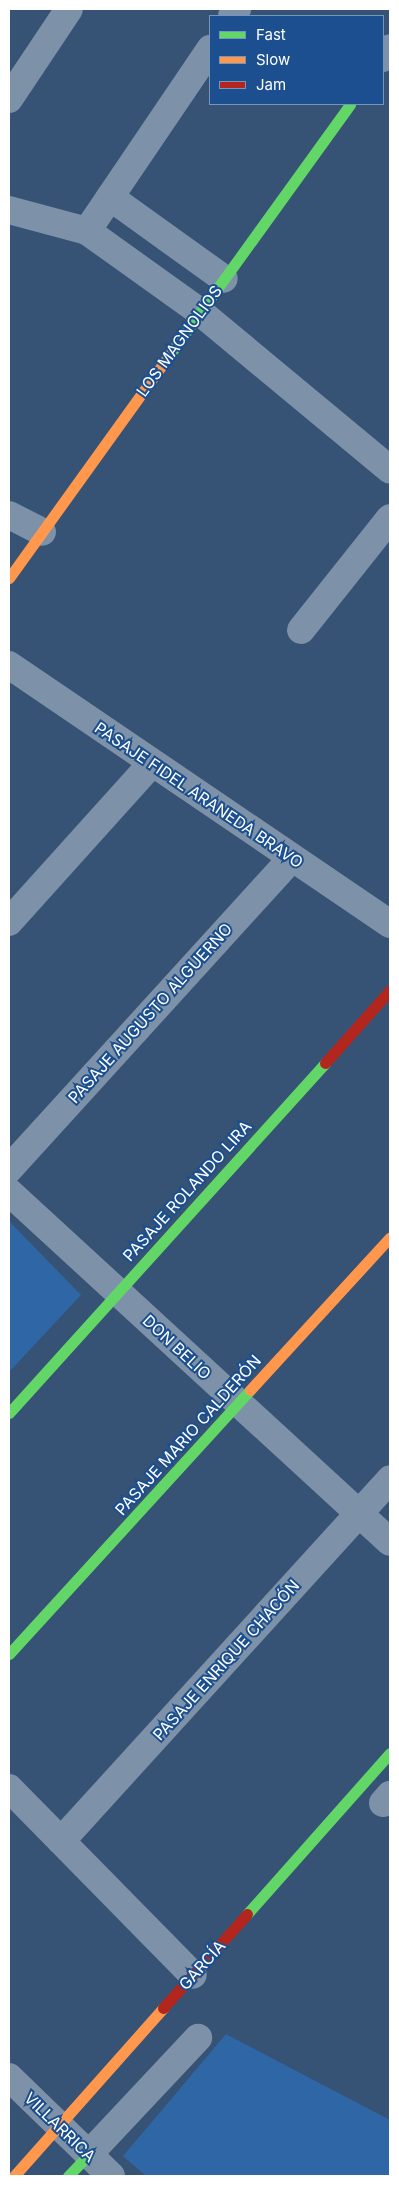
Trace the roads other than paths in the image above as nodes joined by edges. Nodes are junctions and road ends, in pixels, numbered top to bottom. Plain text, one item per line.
1 (69, 9) edge
2 (209, 50) edge
3 (9, 99) edge
4 (349, 105) edge
5 (110, 197) junction
6 (9, 210) edge
7 (87, 231) junction
8 (224, 279) junction
9 (200, 312) junction
10 (390, 470) edge
11 (9, 515) edge
12 (390, 518) edge
13 (42, 532) junction
14 (9, 578) edge
15 (301, 630) dead end
16 (9, 665) edge
17 (152, 763) junction
18 (292, 858) junction
19 (9, 922) edge
20 (390, 924) edge
21 (390, 990) edge
22 (9, 1168) edge
23 (9, 1192) edge
24 (390, 1237) edge
25 (118, 1292) junction
26 (238, 1403) junction
27 (9, 1413) edge
28 (390, 1479) edge
29 (359, 1513) junction
30 (390, 1542) edge
31 (9, 1654) edge
32 (390, 1753) edge
33 (9, 1788) edge
34 (61, 1841) junction
35 (193, 1975) junction
36 (198, 2038) dead end
37 (9, 2077) edge
38 (57, 2128) junction
39 (88, 2155) junction
40 (14, 2176) edge
41 (68, 2176) edge
42 (111, 2176) edge

1 - 3 street
2 - 5 street
4 - 8 street, LOS MAGNOLIOS
5 - 7 street
5 - 8 street
6 - 7 street
7 - 9 street
8 - 9 street, LOS MAGNOLIOS
9 - 10 street
9 - 13 street, LOS MAGNOLIOS
11 - 13 street
12 - 15 street
13 - 14 street, LOS MAGNOLIOS
16 - 17 street, PASAJE FIDEL ARANEDA BRAVO
17 - 18 street, PASAJE FIDEL ARANEDA BRAVO
17 - 19 street
18 - 20 street, PASAJE FIDEL ARANEDA BRAVO
18 - 22 street, PASAJE AUGUSTO ALGUERNO
21 - 25 street, PASAJE ROLANDO LIRA
23 - 25 street, DON BELIO
24 - 26 street, PASAJE MARIO CALDERÓN
25 - 26 street, DON BELIO
25 - 27 street, PASAJE ROLANDO LIRA
26 - 29 street, DON BELIO
26 - 31 street, PASAJE MARIO CALDERÓN
28 - 29 street, PASAJE ENRIQUE CHACÓN
29 - 30 street, DON BELIO
29 - 34 street, PASAJE ENRIQUE CHACÓN
32 - 35 street, GARCÍA
33 - 34 street
34 - 35 street
35 - 38 street, GARCÍA
36 - 39 street
37 - 38 street, VILLARRICA
38 - 39 street, VILLARRICA
38 - 40 street, GARCÍA
39 - 41 street
39 - 42 street, VILLARRICA

